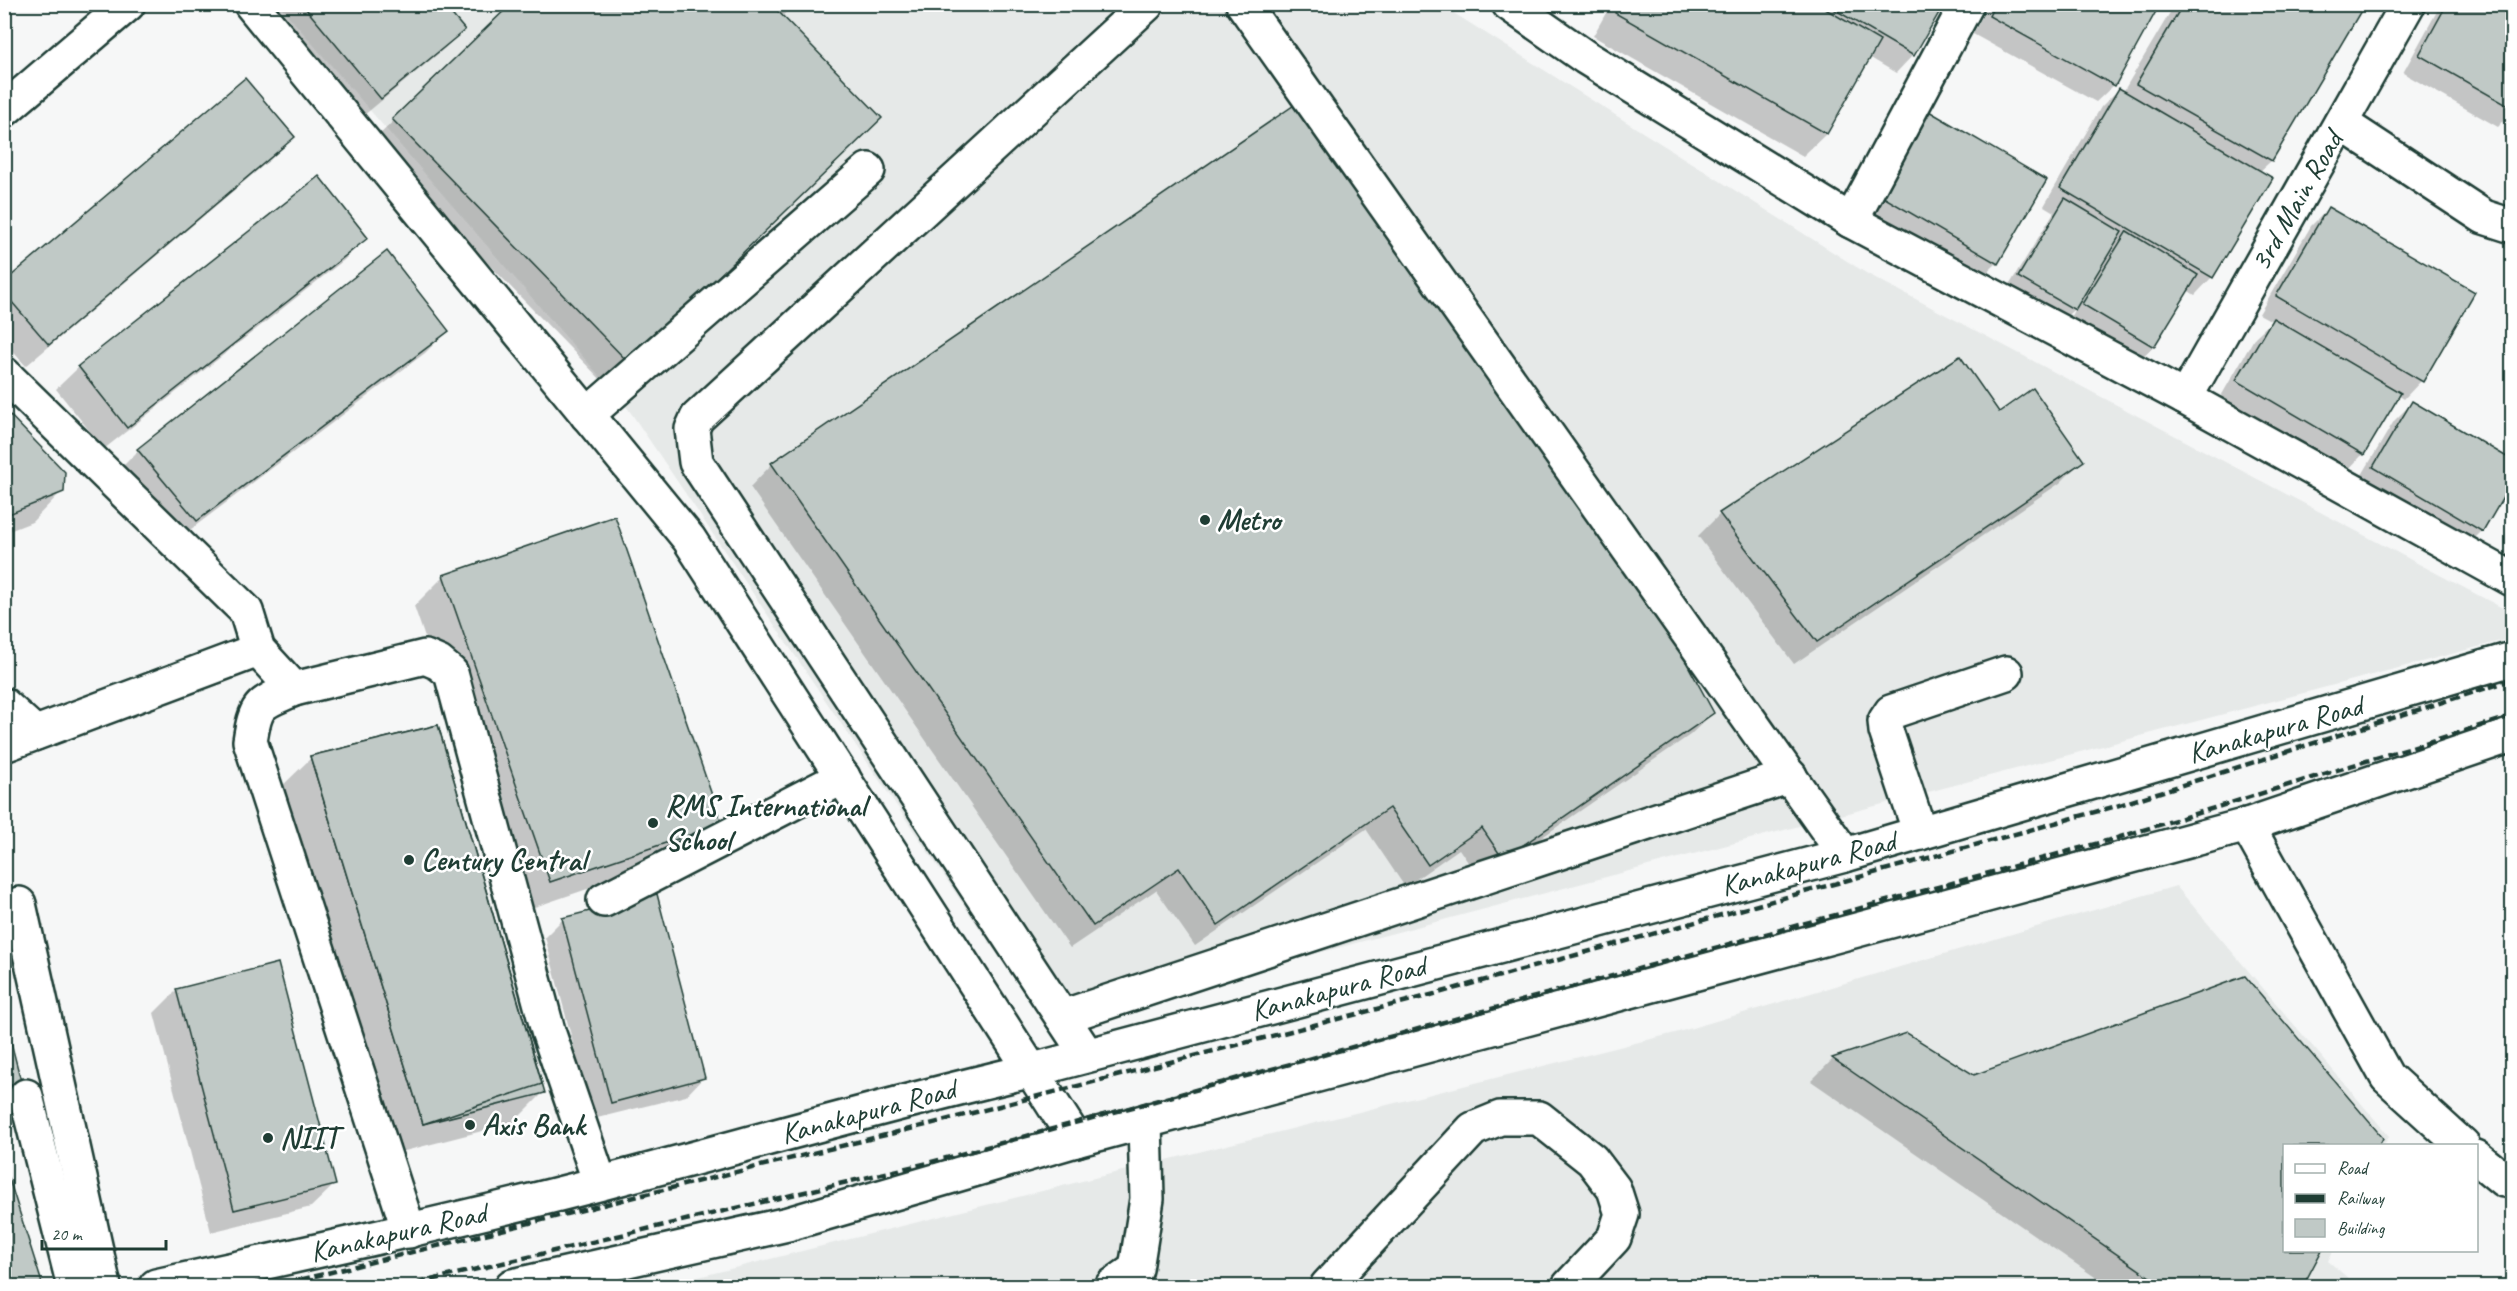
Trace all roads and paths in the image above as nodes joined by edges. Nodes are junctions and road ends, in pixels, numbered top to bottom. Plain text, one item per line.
1 (128, 4) edge
2 (251, 4) edge
3 (1147, 4) edge
4 (1243, 4) edge
5 (1509, 4) edge
6 (1967, 4) edge
7 (2408, 4) edge
8 (1545, 15) edge
9 (4, 110) edge
10 (2341, 123) junction
11 (868, 170) dead end
12 (1851, 220) junction
13 (2512, 226) edge
14 (4, 374) edge
15 (2185, 398) junction
16 (587, 415) junction
17 (2512, 579) edge
18 (258, 650) junction
19 (2512, 660) edge
20 (2006, 673) dead end
21 (294, 689) junction
22 (4, 705) edge
23 (35, 733) junction
24 (2512, 735) edge
25 (4, 745) edge
26 (1790, 776) junction
27 (843, 777) junction
28 (2247, 825) junction
29 (1920, 833) junction
30 (1845, 855) junction
31 (604, 900) dead end
32 (19, 904) dead end
33 (1062, 1017) junction
34 (1087, 1055) junction
35 (1033, 1070) junction
36 (26, 1096) dead end
37 (1145, 1122) junction
38 (1076, 1140) junction
39 (2461, 1144) edge
40 (2478, 1159) edge
41 (2504, 1180) dead end
42 (600, 1183) junction
43 (410, 1231) junction
44 (1572, 1286) edge
45 (74, 1287) edge
46 (104, 1287) edge
47 (156, 1287) edge
48 (512, 1287) edge
49 (1112, 1287) edge
50 (1327, 1287) edge

1 - 9 main road
2 - 16 main road
3 - 33 main road
4 - 26 main road
5 - 8 main road
6 - 12 main road
7 - 10 main road, 3rd Main Road
8 - 12 main road
10 - 13 main road
10 - 15 main road, 3rd Main Road
11 - 16 main road
12 - 15 main road
14 - 18 main road
15 - 17 main road
16 - 27 main road
18 - 21 main road
18 - 23 main road
19 - 29 main road, Kanakapura Road
20 - 29 main road
21 - 42 main road
21 - 43 main road
22 - 23 main road
23 - 25 main road
24 - 28 main road
26 - 30 main road
26 - 33 main road
27 - 31 main road
27 - 35 main road
28 - 37 main road
28 - 39 main road
29 - 30 main road, Kanakapura Road
30 - 34 main road, Kanakapura Road
32 - 46 main road
33 - 34 main road
34 - 35 main road, Kanakapura Road
35 - 38 main road
35 - 42 main road, Kanakapura Road
36 - 45 main road
37 - 38 main road
37 - 49 main road
38 - 48 main road
40 - 41 main road
42 - 43 main road, Kanakapura Road
43 - 47 main road, Kanakapura Road
44 - 50 main road

